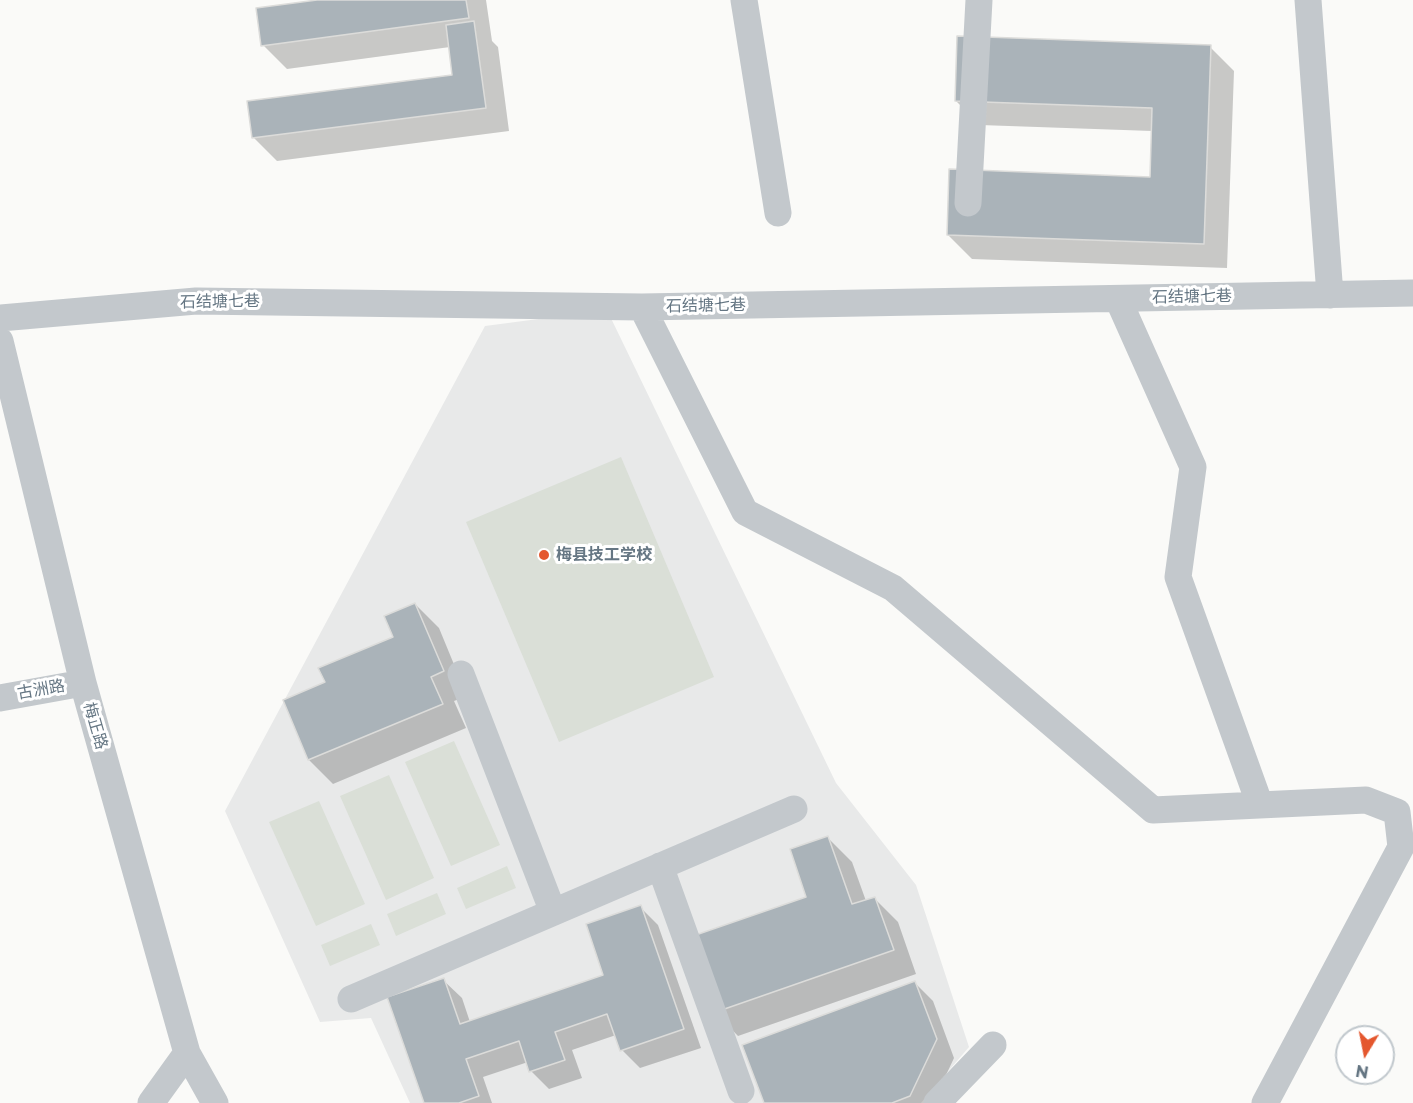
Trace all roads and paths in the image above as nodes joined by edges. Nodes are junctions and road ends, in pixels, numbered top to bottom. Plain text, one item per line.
1 (744, 0) edge
2 (979, 0) edge
3 (1308, 0) edge
4 (968, 203) dead end
5 (778, 213) dead end
6 (1413, 293) edge
7 (1330, 295) junction
8 (1118, 299) junction
9 (642, 308) junction
10 (0, 318) edge
11 (0, 341) edge
12 (461, 675) dead end
13 (83, 683) junction
14 (0, 698) edge
15 (1260, 805) junction
16 (794, 809) dead end
17 (660, 866) junction
18 (553, 912) junction
19 (351, 999) dead end
20 (993, 1045) dead end
21 (187, 1053) junction
22 (741, 1091) dead end
23 (151, 1103) edge
24 (215, 1103) edge
25 (937, 1103) edge
26 (1266, 1103) edge

1 - 5 street
2 - 4 street
3 - 7 street
6 - 7 street, 石结塘七巷
7 - 8 street, 石结塘七巷
8 - 9 street, 石结塘七巷
8 - 15 street
9 - 10 street, 石结塘七巷
9 - 15 street
11 - 13 street, 梅正路
12 - 18 street
13 - 14 street, 古洲路
13 - 21 street, 梅正路
15 - 26 street
16 - 17 street
17 - 18 street
17 - 22 street
18 - 19 street
20 - 25 street
21 - 23 street
21 - 24 street, 梅正路

